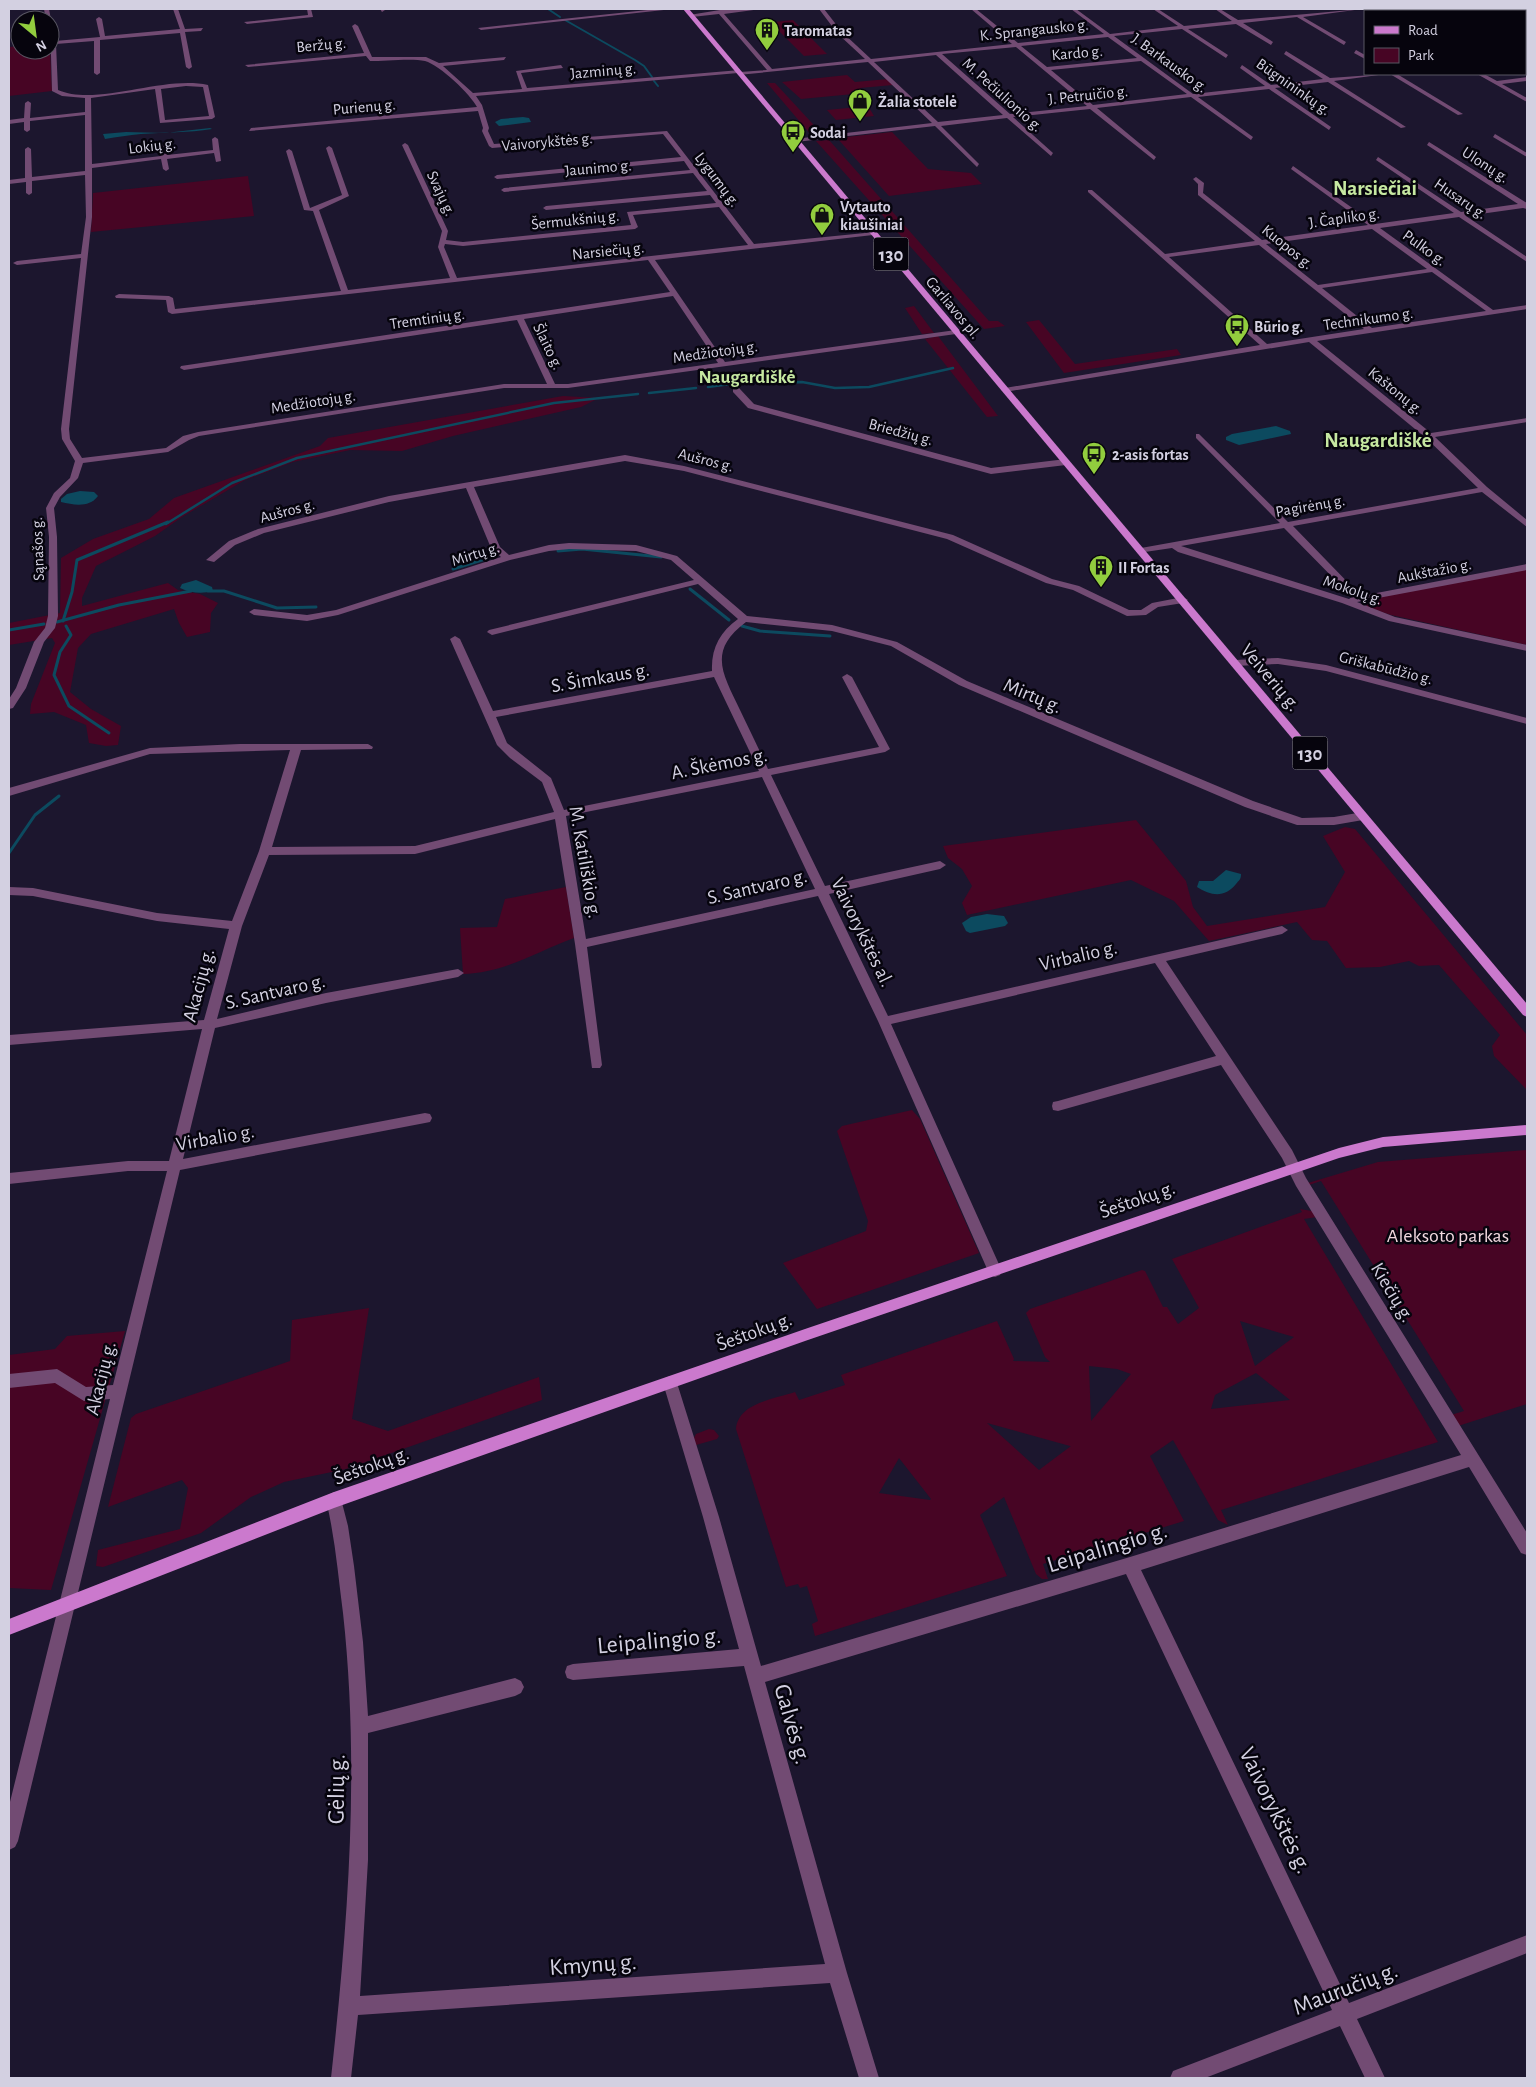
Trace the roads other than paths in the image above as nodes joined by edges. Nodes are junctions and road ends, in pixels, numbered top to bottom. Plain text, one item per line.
1 (175, 9) edge
2 (309, 9) edge
3 (670, 9) edge
4 (686, 9) edge
5 (752, 9) edge
6 (759, 9) edge
7 (821, 9) edge
8 (974, 9) edge
9 (1073, 9) edge
10 (1156, 9) edge
11 (1218, 9) edge
12 (1360, 9) edge
13 (720, 12) junction
14 (692, 15) junction
15 (1297, 15) junction
16 (99, 19) dead end
17 (1237, 21) junction
18 (247, 22) dead end
19 (355, 26) dead end
20 (1182, 27) junction
21 (481, 28) dead end
22 (201, 30) dead end
23 (183, 31) junction
24 (1109, 35) junction
25 (100, 39) junction
26 (60, 42) edge
27 (1271, 43) dead end
28 (1344, 43) dead end
29 (1015, 45) junction
30 (1356, 52) dead end
31 (937, 53) junction
32 (1286, 53) dead end
33 (366, 54) junction
34 (1226, 56) dead end
35 (1364, 56) edge
36 (504, 58) dead end
37 (1142, 59) junction
38 (53, 60) edge
39 (870, 60) junction
40 (248, 65) dead end
41 (438, 65) junction
42 (190, 67) dead end
43 (561, 67) dead end
44 (1242, 67) dead end
45 (1045, 69) junction
46 (771, 70) junction
47 (739, 72) junction
48 (97, 73) dead end
49 (1374, 75) edge
50 (1395, 75) edge
51 (1482, 75) edge
52 (1527, 79) edge
53 (1328, 80) junction
54 (1496, 83) junction
55 (1270, 86) junction
56 (158, 88) junction
57 (525, 90) junction
58 (470, 95) junction
59 (1192, 95) junction
60 (88, 96) junction
61 (1527, 100) edge
62 (28, 103) dead end
63 (1091, 107) junction
64 (480, 109) junction
65 (88, 113) junction
66 (1460, 114) dead end
67 (1007, 116) junction
68 (28, 120) junction
69 (9, 122) edge
70 (937, 124) junction
71 (1403, 127) dead end
72 (1329, 128) dead end
73 (27, 130) dead end
74 (251, 130) dead end
75 (660, 131) joint
76 (1495, 136) dead end
77 (1251, 138) dead end
78 (215, 139) dead end
79 (796, 140) junction
80 (1429, 144) dead end
81 (405, 145) dead end
82 (162, 146) dead end
83 (329, 148) dead end
84 (28, 149) dead end
85 (217, 151) junction
86 (289, 151) dead end
87 (1051, 154) dead end
88 (1527, 155) edge
89 (164, 157) junction
90 (1154, 158) dead end
91 (685, 159) junction
92 (1378, 159) dead end
93 (218, 161) dead end
94 (977, 165) dead end
95 (1293, 168) dead end
96 (89, 169) junction
97 (166, 169) dead end
98 (695, 172) junction
99 (497, 177) dead end
100 (1196, 179) dead end
101 (29, 180) junction
102 (9, 182) edge
103 (504, 190) dead end
104 (1090, 191) dead end
105 (711, 192) junction
106 (29, 193) dead end
107 (720, 205) junction
108 (1526, 206) edge
109 (546, 208) dead end
110 (315, 209) junction
111 (1460, 215) junction
112 (1374, 227) junction
113 (873, 233) junction
114 (442, 242) junction
115 (1261, 242) junction
116 (753, 247) junction
117 (84, 256) junction
118 (1165, 256) junction
119 (651, 259) junction
120 (1527, 260) edge
121 (17, 263) dead end
122 (1433, 270) junction
123 (455, 281) junction
124 (1318, 288) junction
125 (345, 293) junction
126 (674, 294) junction
127 (119, 296) dead end
128 (1527, 307) edge
129 (1493, 313) junction
130 (520, 318) junction
131 (1371, 331) junction
132 (956, 332) junction
133 (1311, 340) junction
134 (1266, 347) junction
135 (722, 365) junction
136 (184, 368) dead end
137 (552, 386) junction
138 (736, 390) dead end
139 (1005, 390) junction
140 (1527, 420) edge
141 (1199, 436) dead end
142 (1429, 436) junction
143 (79, 461) junction
144 (1066, 462) junction
145 (469, 485) junction
146 (1484, 489) junction
147 (1527, 524) edge
148 (1285, 525) junction
149 (1173, 545) junction
150 (1141, 551) junction
151 (508, 558) junction
152 (211, 560) dead end
153 (1527, 568) edge
154 (700, 581) junction
155 (1360, 599) junction
156 (1184, 600) junction
157 (1345, 601) junction
158 (254, 612) dead end
159 (744, 619) junction
160 (492, 632) dead end
161 (455, 639) dead end
162 (1527, 648) edge
163 (1234, 663) junction
164 (717, 673) junction
165 (848, 677) dead end
166 (9, 706) edge
167 (490, 715) junction
168 (1527, 721) edge
169 (368, 746) dead end
170 (296, 748) junction
171 (765, 773) junction
172 (9, 792) edge
173 (560, 814) junction
174 (1363, 816) junction
175 (265, 851) junction
176 (940, 865) dead end
177 (9, 891) edge
178 (820, 891) junction
179 (236, 926) junction
180 (1282, 930) dead end
181 (581, 944) junction
182 (1158, 958) junction
183 (458, 973) dead end
184 (1527, 1012) edge
185 (884, 1021) junction
186 (209, 1024) junction
187 (9, 1040) edge
188 (1224, 1059) junction
189 (596, 1065) dead end
190 (1058, 1106) dead end
191 (426, 1118) dead end
192 (1527, 1130) edge
193 (175, 1166) junction
194 (1294, 1168) junction
195 (9, 1178) edge
196 (995, 1271) junction
197 (9, 1381) edge
198 (670, 1383) junction
199 (118, 1392) junction
200 (1471, 1459) junction
201 (334, 1500) junction
202 (1527, 1547) edge
203 (1130, 1565) junction
204 (66, 1604) junction
205 (9, 1627) edge
206 (749, 1657) junction
207 (573, 1672) dead end
208 (755, 1676) junction
209 (515, 1687) dead end
210 (361, 1726) junction
211 (9, 1841) edge
212 (1527, 1944) edge
213 (837, 1973) junction
214 (351, 2006) junction
215 (1346, 2015) junction
216 (342, 2078) edge
217 (869, 2078) edge
218 (1180, 2078) edge
219 (1375, 2078) edge

1 - 23 street
2 - 18 street
3 - 21 street
4 - 14 main road, 130
5 - 6 street
5 - 13 street
7 - 39 street
8 - 29 street
9 - 24 street, J. Barkausko g.
10 - 20 street
11 - 17 street
12 - 15 street, K. Sprangausko g.
13 - 14 street
13 - 46 street
14 - 47 main road, Garliavos pl. / 130
15 - 17 street, K. Sprangausko g.
15 - 28 street
16 - 25 street
17 - 20 street, K. Sprangausko g.
17 - 27 street
19 - 33 street
20 - 24 street, K. Sprangausko g.
20 - 34 street
22 - 23 street
23 - 25 street
23 - 42 street
24 - 29 street, K. Sprangausko g.
24 - 37 street, J. Barkausko g.
25 - 26 street
25 - 48 street
29 - 31 street, K. Sprangausko g.
29 - 45 street
30 - 35 street
31 - 39 street, K. Sprangausko g.
31 - 67 street, M. Pečiulionio g.
32 - 53 street
33 - 40 street, Beržų g.
33 - 41 street, Beržų g.
36 - 41 street
37 - 45 street, Kardo g.
37 - 59 street, J. Barkausko g.
38 - 60 street
39 - 46 street, K. Sprangausko g.
39 - 70 street
41 - 58 street, Vaivorykštės g.
43 - 57 street
44 - 55 street, Būgnininkų g.
45 - 63 street
46 - 47 street, K. Sprangausko g.
47 - 57 street, Jazminų g.
47 - 79 main road, Garliavos pl. / 130
49 - 53 street, J. Petruičio g.
50 - 66 street
51 - 54 street
52 - 54 street
53 - 55 street, J. Petruičio g.
53 - 71 street
54 - 61 street
55 - 59 street, J. Petruičio g.
55 - 72 street, Būgnininkų g.
56 - 56 street
56 - 60 street
57 - 58 street, Jazminų g.
58 - 64 street, Vaivorykštės g.
59 - 63 street, J. Petruičio g.
59 - 77 street, J. Barkausko g.
60 - 65 street
62 - 68 street
63 - 67 street, J. Petruičio g.
63 - 90 street
64 - 74 street, Purienų g.
64 - 75 street, Vaivorykštės g.
65 - 68 street
65 - 96 street
67 - 70 street, J. Petruičio g.
67 - 87 street, M. Pečiulionio g.
68 - 69 street
68 - 73 street
70 - 79 street, J. Petruičio g.
70 - 94 street
75 - 91 street, Lygumų g.
76 - 88 street
78 - 85 street
79 - 113 main road, Garliavos pl. / 130
80 - 108 street, Ulonų g.
81 - 114 street, Svajų g.
82 - 89 street
83 - 110 street
84 - 101 street
85 - 89 street, Lokių g.
85 - 93 street
86 - 110 street
89 - 96 street, Lokių g.
89 - 97 street
91 - 98 street, Lygumų g.
91 - 99 street
92 - 111 street, Husarų g.
95 - 112 street, Pulko g.
96 - 101 street, Lokių g.
96 - 117 street
98 - 103 street, Jaunimo g.
98 - 105 street, Lygumų g.
100 - 115 street, Kuopos g.
101 - 102 street, Lokių g.
101 - 106 street
104 - 118 street
105 - 107 street, Lygumų g.
105 - 109 street
107 - 114 street, Šermukšnių g.
107 - 116 street, Lygumų g.
108 - 111 street, J. Čapliko g.
110 - 125 street
111 - 112 street, J. Čapliko g.
111 - 120 street, Husarų g.
112 - 115 street, J. Čapliko g.
112 - 122 street, Pulko g.
113 - 116 street, Narsiečių g.
113 - 132 main road, Garliavos pl. / 130
114 - 123 street, Svajų g.
115 - 118 street, J. Čapliko g.
115 - 124 street, Kuopos g.
116 - 119 street, Narsiečių g.
117 - 121 street
117 - 143 street
118 - 134 street
119 - 123 street, Narsiečių g.
119 - 126 street
122 - 124 street
122 - 129 street, Pulko g.
123 - 125 street, Narsiečių g.
124 - 131 street, Kuopos g.
125 - 127 street, Narsiečių g.
126 - 130 street, Tremtinių g.
126 - 135 street
128 - 129 street, Technikumo g.
129 - 131 street, Technikumo g.
130 - 136 street, Tremtinių g.
130 - 137 street, Šlaito g.
131 - 133 street, Technikumo g.
132 - 135 street, Medžiotojų g.
132 - 139 main road, Garliavos pl. / 130
133 - 134 street, Technikumo g.
133 - 142 street, Kaštonų g.
134 - 139 street, Technikumo g.
135 - 137 street, Medžiotojų g.
137 - 143 street, Medžiotojų g.
138 - 144 street, Briedžių g.
139 - 144 main road, Veiverių g. / 130
140 - 142 street
141 - 148 street
142 - 146 street, Kaštonų g.
143 - 166 street, Sąnašos g.
144 - 150 main road, Veiverių g. / 130
145 - 151 street
145 - 152 street, Aušros g.
145 - 156 street, Aušros g.
146 - 147 street, Kaštonų g.
146 - 148 street, Pagirėnų g.
148 - 149 street, Pagirėnų g.
148 - 155 street
149 - 150 street, Pagirėnų g.
149 - 157 street, Mokolų g.
150 - 156 main road, Veiverių g. / 130
151 - 154 street, Mirtų g.
151 - 158 street, Mirtų g.
153 - 155 street, Aukštažio g.
154 - 159 street, Mirtų g.
154 - 160 street
155 - 157 street, Aukštažio g.
156 - 163 main road, Veiverių g. / 130
157 - 162 street, Mokolų g.
159 - 164 street, Vaivorykštės al.
159 - 174 street, Mirtų g.
161 - 167 street, M. Katiliškio g.
163 - 168 street, Griškabūdžio g.
163 - 174 main road, Veiverių g. / 130
164 - 167 street, S. Šimkaus g.
164 - 171 street, Vaivorykštės al.
165 - 171 street, A. Škėmos g.
167 - 173 street, M. Katiliškio g.
169 - 170 street
170 - 172 street
170 - 175 street, Akacijų g.
171 - 173 street, A. Škėmos g.
171 - 178 street, Vaivorykštės al.
173 - 175 street
173 - 181 street, M. Katiliškio g.
174 - 184 main road, Veiverių g. / 130
175 - 179 street, Akacijų g.
176 - 178 street, S. Santvaro g.
177 - 179 street, Akacijų g.
178 - 181 street, S. Santvaro g.
178 - 185 street, Vaivorykštės al.
179 - 186 street, Akacijų g.
180 - 182 street, Virbalio g.
181 - 189 street, M. Katiliškio g.
182 - 185 street, Virbalio g.
182 - 188 street, Kiečių g.
183 - 186 street, S. Santvaro g.
185 - 196 street, Vaivorykštės al.
186 - 187 street, S. Santvaro g.
186 - 193 street, Akacijų g.
188 - 190 street
188 - 194 street, Kiečių g.
191 - 193 street, Virbalio g.
192 - 194 main road, Šeštokų g.
193 - 195 street, Virbalio g.
193 - 199 street, Akacijų g.
194 - 196 main road, Šeštokų g.
194 - 200 street, Kiečių g.
196 - 198 main road, Šeštokų g.
197 - 199 street
198 - 201 main road, Šeštokų g.
198 - 206 street, Galvės g.
199 - 204 street, Akacijų g.
200 - 202 street, Kiečių g.
200 - 203 street, Leipalingio g.
201 - 204 main road, Šeštokų g.
201 - 210 street, Gėlių g.
203 - 208 street, Leipalingio g.
203 - 215 street, Vaivorykštės g.
204 - 205 main road, Šeštokų g.
204 - 211 street, Akacijų g.
206 - 207 street, Leipalingio g.
206 - 208 street, Galvės g.
208 - 213 street, Galvės g.
209 - 210 street
210 - 214 street, Gėlių g.
212 - 215 street, Mauručių g.
213 - 214 street, Kmynų g.
213 - 217 street, Galvės g.
214 - 216 street, Gėlių g.
215 - 218 street, Mauručių g.
215 - 219 street, Vaivorykštės g.

